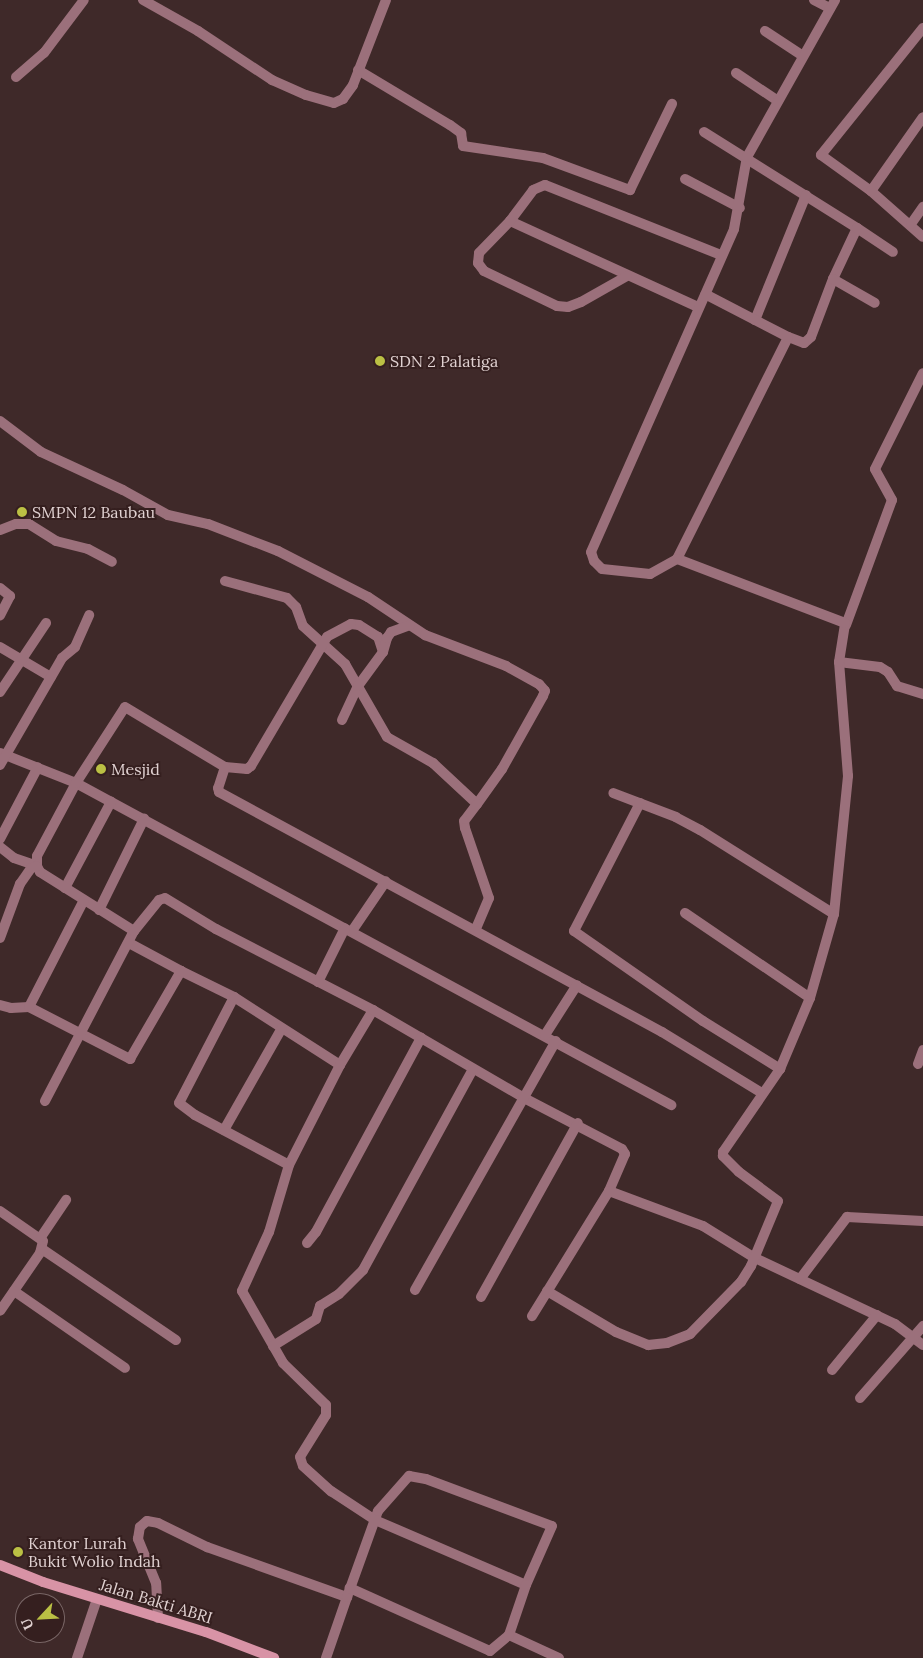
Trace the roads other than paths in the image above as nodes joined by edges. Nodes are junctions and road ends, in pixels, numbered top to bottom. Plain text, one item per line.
1 (84, 0) edge
2 (143, 0) edge
3 (386, 0) edge
4 (814, 0) edge
5 (832, 4) edge
6 (923, 28) edge
7 (765, 31) dead end
8 (803, 56) junction
9 (358, 70) junction
10 (736, 73) dead end
11 (16, 77) dead end
12 (778, 101) junction
13 (672, 104) dead end
14 (923, 116) edge
15 (704, 132) dead end
16 (747, 157) junction
17 (685, 179) dead end
18 (871, 191) junction
19 (806, 195) junction
20 (923, 207) edge
21 (740, 208) junction
22 (510, 221) junction
23 (911, 224) junction
24 (858, 228) junction
25 (923, 237) edge
26 (893, 252) dead end
27 (721, 255) junction
28 (628, 276) junction
29 (833, 279) junction
30 (705, 294) junction
31 (875, 303) dead end
32 (698, 307) junction
33 (755, 320) junction
34 (788, 336) junction
35 (923, 373) edge
36 (0, 421) edge
37 (0, 530) edge
38 (677, 559) junction
39 (112, 562) dead end
40 (225, 581) dead end
41 (0, 588) edge
42 (89, 615) dead end
43 (0, 616) edge
44 (46, 623) dead end
45 (410, 625) junction
46 (846, 625) junction
47 (323, 645) junction
48 (0, 647) edge
49 (383, 652) junction
50 (21, 662) junction
51 (839, 662) junction
52 (51, 677) junction
53 (358, 686) junction
54 (0, 692) edge
55 (923, 693) edge
56 (342, 720) dead end
57 (2, 758) edge
58 (38, 767) junction
59 (225, 767) junction
60 (76, 783) junction
61 (613, 794) dead end
62 (111, 802) junction
63 (640, 803) junction
64 (477, 804) junction
65 (144, 819) junction
66 (0, 839) edge
67 (1, 849) edge
68 (37, 866) junction
69 (386, 881) junction
70 (64, 888) junction
71 (84, 900) junction
72 (99, 910) junction
73 (685, 913) dead end
74 (834, 914) junction
75 (349, 929) junction
76 (476, 929) junction
77 (134, 931) junction
78 (0, 938) edge
79 (129, 943) junction
80 (181, 971) junction
81 (318, 982) junction
82 (577, 985) junction
83 (234, 998) junction
84 (810, 998) junction
85 (0, 1005) edge
86 (29, 1007) junction
87 (373, 1010) junction
88 (282, 1028) junction
89 (81, 1034) junction
90 (545, 1035) junction
91 (421, 1038) junction
92 (556, 1041) junction
93 (923, 1050) edge
94 (918, 1064) dead end
95 (340, 1065) junction
96 (780, 1068) junction
97 (473, 1069) junction
98 (762, 1093) junction
99 (526, 1099) junction
100 (45, 1101) dead end
101 (670, 1106) dead end
102 (578, 1123) junction
103 (224, 1130) junction
104 (289, 1165) junction
105 (610, 1191) junction
106 (66, 1200) dead end
107 (0, 1211) edge
108 (923, 1221) edge
109 (41, 1237) junction
110 (308, 1243) dead end
111 (42, 1249) junction
112 (753, 1257) junction
113 (800, 1280) junction
114 (415, 1290) dead end
115 (547, 1291) junction
116 (14, 1292) junction
117 (481, 1297) dead end
118 (0, 1311) edge
119 (877, 1315) junction
120 (532, 1316) dead end
121 (923, 1326) edge
122 (914, 1339) junction
123 (176, 1340) dead end
124 (923, 1345) edge
125 (273, 1346) junction
126 (125, 1368) dead end
127 (832, 1370) dead end
128 (860, 1398) dead end
129 (375, 1520) junction
130 (0, 1565) edge
131 (526, 1585) junction
132 (348, 1592) junction
133 (97, 1598) junction
134 (158, 1618) junction
135 (509, 1635) junction
136 (77, 1658) edge
137 (274, 1658) edge
138 (326, 1658) edge
139 (558, 1658) edge

1 - 11 street
2 - 9 street
3 - 9 street
4 - 5 street
5 - 8 street
6 - 18 street
7 - 8 street
8 - 12 street
9 - 13 street
10 - 12 street
12 - 16 street
14 - 18 street
15 - 16 street
16 - 19 street
16 - 21 street
17 - 21 street
18 - 23 street
19 - 24 street
19 - 33 street
20 - 23 street
21 - 27 street
22 - 27 street
22 - 28 street
22 - 28 street
23 - 25 street
24 - 26 street
24 - 29 street
27 - 30 street
28 - 32 street
29 - 31 street
29 - 34 street
30 - 32 street
30 - 33 street
32 - 38 street
33 - 34 street
34 - 38 street
35 - 46 street
36 - 45 street
37 - 39 street
38 - 46 street
40 - 47 street
41 - 43 street
42 - 52 street
44 - 50 street
45 - 49 street
45 - 64 street
46 - 51 street
47 - 49 street
47 - 53 street
47 - 59 street
48 - 50 street
49 - 53 street
50 - 52 street
50 - 54 street
51 - 55 street
51 - 74 street
52 - 57 street
53 - 56 street
53 - 64 street
57 - 58 street
58 - 60 street
58 - 66 street
59 - 60 street
59 - 69 street
60 - 62 street
60 - 68 street
61 - 63 street
62 - 65 street
62 - 70 street
63 - 74 street
63 - 96 street
64 - 76 street
65 - 72 street
65 - 75 street
67 - 68 street
68 - 70 street
68 - 78 street
69 - 75 street
69 - 76 street
70 - 71 street
71 - 72 street
71 - 86 street
72 - 77 street
73 - 84 street
74 - 84 street
75 - 81 street
75 - 90 street
76 - 82 street
77 - 79 street
77 - 81 street
79 - 80 street
79 - 89 street
80 - 83 street
80 - 89 street
81 - 87 street
82 - 90 street
82 - 98 street
83 - 88 street
83 - 103 street
84 - 96 street
85 - 86 street
86 - 89 street
87 - 91 street
87 - 95 street
88 - 95 street
88 - 103 street
89 - 100 street
90 - 92 street
91 - 97 street
91 - 110 street
92 - 99 street
92 - 101 street
93 - 94 street
95 - 104 street
96 - 98 street
97 - 99 street
97 - 125 street
98 - 112 street
99 - 102 street
99 - 114 street
102 - 105 street
102 - 117 street
103 - 104 street
104 - 125 street
105 - 112 street
105 - 115 street
106 - 109 street
107 - 109 street
108 - 113 street
109 - 111 street
111 - 116 street
111 - 123 street
112 - 113 street
112 - 115 street
113 - 119 street
115 - 120 street
116 - 118 street
116 - 126 street
119 - 122 street
119 - 127 street
121 - 122 street
122 - 124 street
122 - 128 street
125 - 129 street
129 - 131 street
129 - 131 street
129 - 132 street
130 - 133 street, Jalan Bakti ABRI
131 - 135 street
132 - 134 street
132 - 135 street
132 - 138 street
133 - 134 street, Jalan Bakti ABRI
133 - 136 street
134 - 137 street, Jalan Bakti ABRI
135 - 139 street

